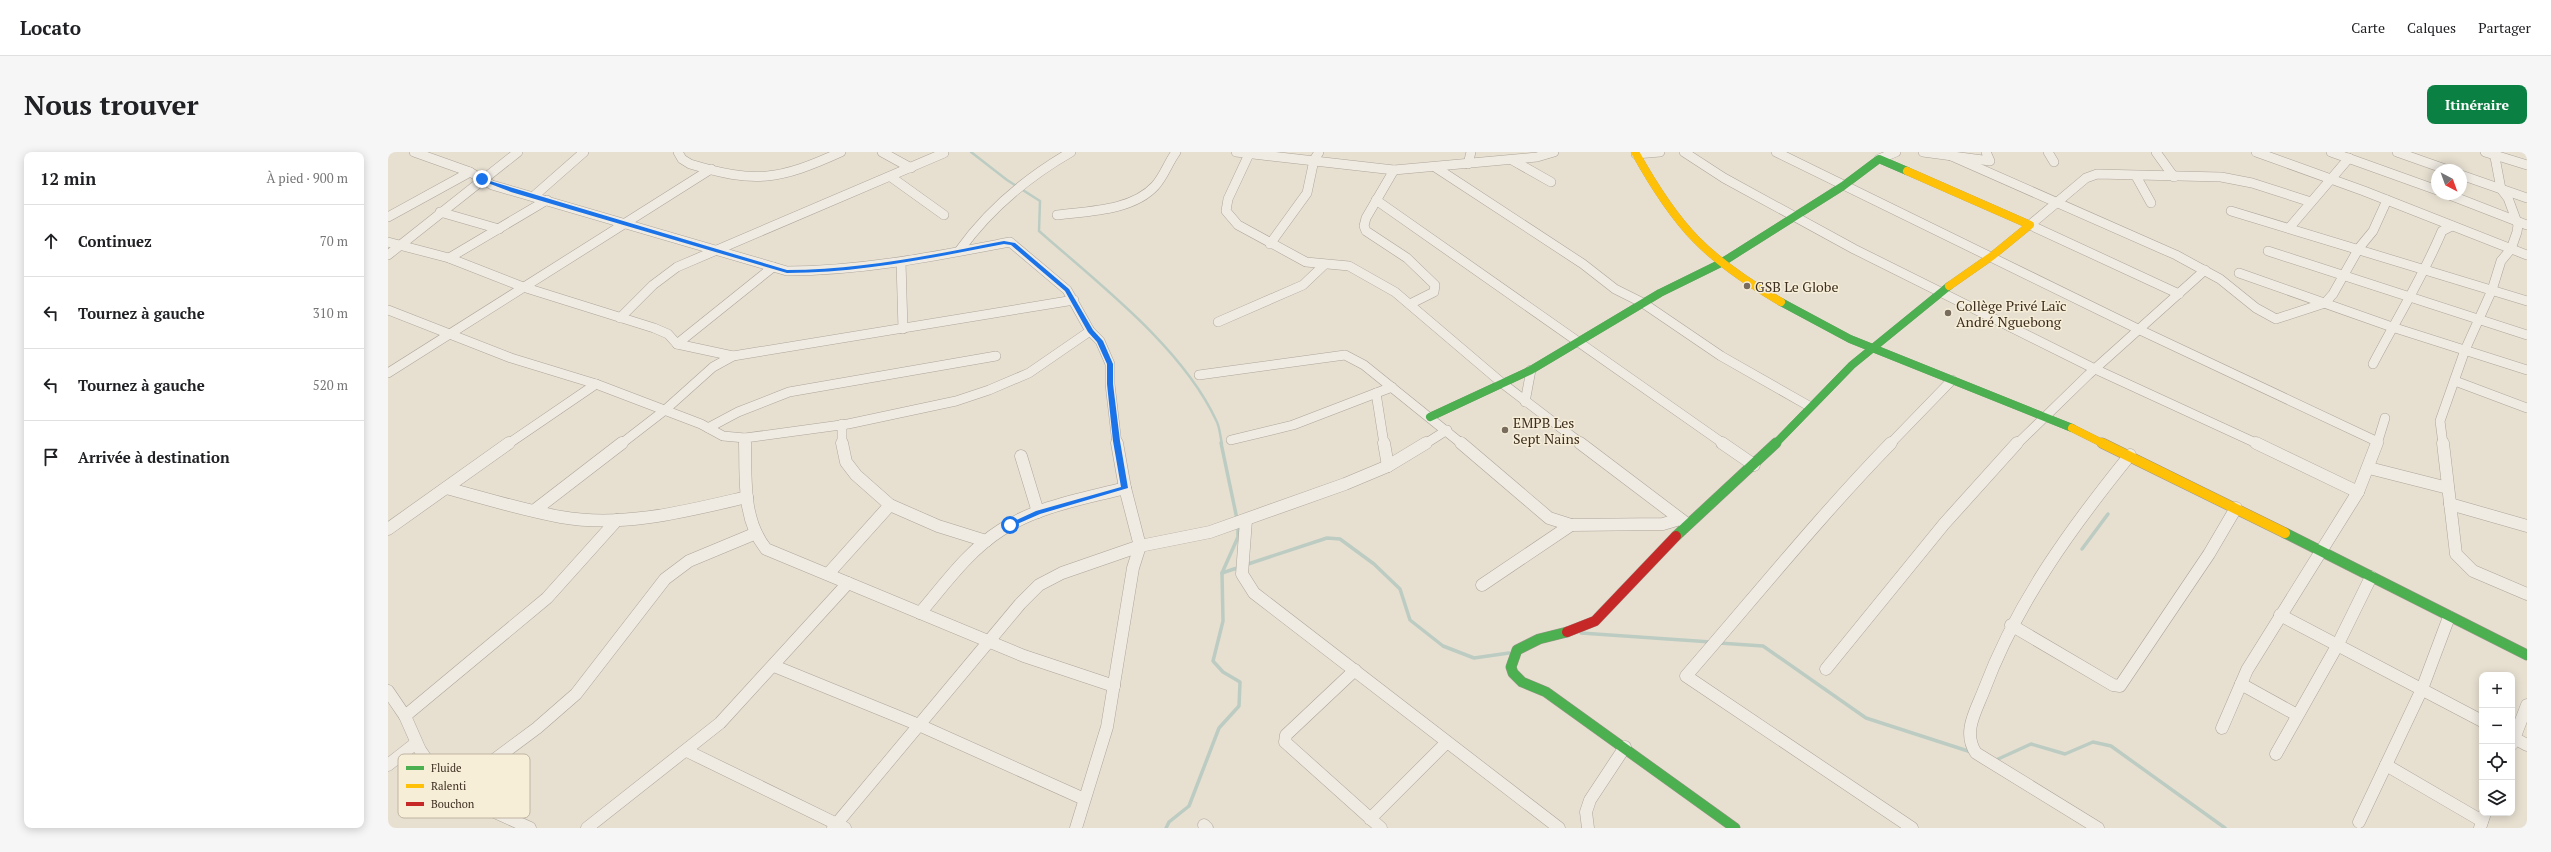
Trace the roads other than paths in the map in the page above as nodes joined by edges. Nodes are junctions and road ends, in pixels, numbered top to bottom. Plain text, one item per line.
1 (414, 152) edge
2 (518, 152) edge
3 (584, 152) edge
4 (678, 152) edge
5 (824, 152) edge
6 (882, 152) edge
7 (1071, 152) edge
8 (1176, 152) edge
9 (1236, 152) edge
10 (1319, 152) edge
11 (1471, 152) edge
12 (1554, 152) edge
13 (1660, 152) edge
14 (1684, 152) edge
15 (1776, 152) edge
16 (1896, 152) edge
17 (1923, 152) edge
18 (1986, 152) edge
19 (2048, 152) edge
20 (2156, 152) edge
21 (2256, 152) edge
22 (2282, 152) edge
23 (2331, 152) edge
24 (2397, 152) edge
25 (838, 153) edge
26 (944, 153) dead end
27 (1250, 153) edge
28 (1636, 153) edge
29 (2491, 153) edge
30 (1949, 155) junction
31 (2349, 158) junction
32 (2275, 159) junction
33 (1314, 160) junction
34 (1512, 160) junction
35 (1879, 160) junction
36 (2054, 162) dead end
37 (1468, 164) junction
38 (2431, 164) edge
39 (2527, 165) edge
40 (1435, 167) junction
41 (911, 168) junction
42 (711, 169) junction
43 (1394, 170) junction
44 (470, 172) junction
45 (2136, 176) junction
46 (891, 177) junction
47 (2174, 177) junction
48 (2467, 177) edge
49 (482, 179) junction
50 (2331, 179) junction
51 (1551, 182) dead end
52 (1843, 186) junction
53 (2431, 188) edge
54 (2502, 189) junction
55 (534, 196) junction
56 (2527, 198) edge
57 (547, 200) junction
58 (1376, 200) junction
59 (2387, 200) junction
60 (2463, 200) edge
61 (2311, 202) junction
62 (2057, 203) junction
63 (2151, 203) dead end
64 (2230, 211) dead end
65 (440, 212) junction
66 (944, 215) dead end
67 (1057, 215) dead end
68 (1793, 216) junction
69 (388, 217) edge
70 (2517, 221) junction
71 (627, 223) junction
72 (2030, 225) junction
73 (2527, 225) edge
74 (2452, 226) junction
75 (2290, 227) junction
76 (499, 229) junction
77 (388, 242) edge
78 (401, 244) junction
79 (1270, 244) junction
80 (2359, 248) junction
81 (2511, 249) junction
82 (715, 250) junction
83 (958, 251) junction
84 (2268, 251) dead end
85 (388, 255) edge
86 (2527, 255) edge
87 (1992, 256) junction
88 (449, 258) junction
89 (901, 262) junction
90 (1720, 263) junction
91 (1324, 265) junction
92 (773, 267) junction
93 (2205, 270) junction
94 (2426, 270) junction
95 (2239, 273) dead end
96 (2342, 276) junction
97 (523, 287) junction
98 (2492, 290) junction
99 (1941, 291) junction
100 (2179, 294) junction
101 (2408, 297) junction
102 (1074, 300) junction
103 (2527, 301) edge
104 (1643, 303) junction
105 (2325, 303) junction
106 (1410, 304) junction
107 (388, 310) edge
108 (620, 318) junction
109 (2479, 320) junction
110 (1218, 322) dead end
111 (2392, 327) junction
112 (903, 329) junction
113 (2140, 330) junction
114 (1090, 332) junction
115 (447, 335) junction
116 (2527, 335) edge
117 (1577, 343) junction
118 (677, 344) junction
119 (1872, 348) junction
120 (2465, 350) junction
121 (734, 356) junction
122 (996, 356) dead end
123 (2373, 364) dead end
124 (2095, 369) junction
125 (1531, 370) junction
126 (2527, 370) edge
127 (388, 373) edge
128 (1199, 375) dead end
129 (1952, 380) junction
130 (2455, 381) junction
131 (1502, 383) junction
132 (596, 384) junction
133 (1392, 387) junction
134 (1376, 393) junction
135 (1525, 402) junction
136 (1809, 406) junction
137 (2527, 408) edge
138 (665, 410) junction
139 (2046, 416) junction
140 (1430, 417) junction
141 (2385, 418) dead end
142 (842, 424) junction
143 (708, 428) junction
144 (1447, 430) junction
145 (745, 438) junction
146 (1231, 440) dead end
147 (2378, 442) junction
148 (2130, 455) junction
149 (1021, 456) dead end
150 (1754, 465) junction
151 (1388, 466) junction
152 (2369, 468) junction
153 (446, 488) junction
154 (1125, 488) junction
155 (2448, 488) junction
156 (2358, 492) junction
157 (746, 497) junction
158 (2450, 504) junction
159 (890, 505) junction
160 (2236, 508) junction
161 (534, 510) junction
162 (1038, 512) junction
163 (617, 520) junction
164 (1246, 520) junction
165 (1683, 521) junction
166 (1571, 525) junction
167 (2527, 526) edge
168 (388, 530) edge
169 (754, 534) junction
170 (986, 541) junction
171 (1140, 546) junction
172 (2321, 552) junction
173 (828, 574) junction
174 (2371, 577) junction
175 (848, 582) junction
176 (1482, 585) dead end
177 (2527, 594) edge
178 (920, 613) junction
179 (2280, 615) junction
180 (2449, 617) junction
181 (2011, 625) junction
182 (990, 640) junction
183 (2337, 646) junction
184 (2527, 655) edge
185 (774, 666) junction
186 (1826, 668) dead end
187 (1355, 670) junction
188 (2241, 684) junction
189 (1114, 686) junction
190 (2422, 689) junction
191 (388, 691) edge
192 (2527, 706) edge
193 (2297, 715) junction
194 (405, 716) junction
195 (2479, 719) edge
196 (919, 725) junction
197 (2222, 728) dead end
198 (2515, 735) edge
199 (2515, 741) edge
200 (416, 743) junction
201 (1446, 743) junction
202 (2527, 745) edge
203 (1625, 747) junction
204 (687, 751) junction
205 (402, 754) edge
206 (423, 754) edge
207 (502, 754) edge
208 (2276, 754) dead end
209 (398, 757) edge
210 (388, 765) edge
211 (2386, 765) junction
212 (1084, 799) junction
213 (508, 818) edge
214 (2482, 821) edge
215 (2359, 822) dead end
216 (1376, 824) edge
217 (838, 827) edge
218 (530, 828) edge
219 (587, 828) edge
220 (1076, 828) edge
221 (1559, 828) edge
222 (1588, 828) edge
223 (1735, 828) edge
224 (1912, 828) edge
225 (2098, 828) edge

1 - 44 street
2 - 49 street
3 - 55 street
4 - 42 street
5 - 25 street
6 - 41 street
7 - 83 street
8 - 67 street
9 - 27 street
10 - 33 street
11 - 37 street
12 - 34 street
13 - 28 street
14 - 68 street
15 - 52 street
16 - 35 street
17 - 30 street
18 - 30 street
19 - 36 street
20 - 47 street
21 - 32 street
22 - 32 street
23 - 31 street
24 - 38 street
25 - 42 street
26 - 41 street
27 - 33 street
27 - 79 street
28 - 90 street
29 - 39 street
29 - 54 street
30 - 62 street
31 - 50 street
31 - 53 street
32 - 50 street
33 - 43 street
33 - 79 street
34 - 37 street
34 - 51 street
35 - 52 street
35 - 72 street
37 - 40 street
40 - 43 street
40 - 104 street
41 - 46 street
42 - 71 street
43 - 58 street
44 - 49 street
44 - 69 street
45 - 47 street
45 - 62 street
45 - 63 street
46 - 66 street
46 - 82 street
47 - 61 street
48 - 54 street
49 - 55 street
49 - 65 street
50 - 59 street
50 - 61 street
52 - 68 street
52 - 87 street
54 - 56 street
54 - 70 street
55 - 57 street
57 - 71 street
57 - 76 street
58 - 106 street
58 - 117 street
59 - 74 street
59 - 80 street
60 - 70 street
61 - 75 street
62 - 72 street
62 - 93 street
64 - 75 street
65 - 76 street
65 - 78 street
68 - 90 street
68 - 99 street
70 - 73 street
70 - 81 street
71 - 82 street
71 - 97 street
72 - 87 street
72 - 100 street
74 - 81 street
74 - 94 street
75 - 80 street
76 - 88 street
77 - 78 street
78 - 85 street
78 - 88 street
79 - 91 street
80 - 94 street
80 - 96 street
81 - 86 street
81 - 98 street
82 - 92 street
82 - 108 street
83 - 89 street
83 - 102 street
84 - 96 street
87 - 99 street
87 - 113 street
88 - 97 street
89 - 92 street
89 - 112 street
90 - 104 street
90 - 119 street
91 - 106 street
91 - 110 street
92 - 118 street
93 - 100 street
93 - 105 street
94 - 98 street
94 - 101 street
95 - 105 street
96 - 101 street
96 - 105 street
97 - 108 street
97 - 115 street
98 - 103 street
98 - 109 street
99 - 119 street
99 - 124 street
100 - 113 street
101 - 109 street
101 - 111 street
102 - 112 street
102 - 114 street
104 - 117 street
104 - 136 street
105 - 111 street
106 - 131 street
107 - 115 street
108 - 118 street
109 - 116 street
109 - 120 street
111 - 120 street
111 - 123 street
112 - 121 street
113 - 124 street
113 - 147 street
114 - 142 street
114 - 154 street
115 - 127 street
115 - 132 street
117 - 125 street
117 - 150 street
118 - 121 street
119 - 129 street
119 - 136 street
120 - 126 street
120 - 130 street
121 - 138 street
122 - 143 street
124 - 139 street
124 - 156 street
125 - 131 street
125 - 135 street
128 - 133 street
129 - 139 street
129 - 224 street
130 - 137 street
130 - 155 street
131 - 135 street
131 - 140 street
132 - 138 street
132 - 153 street
133 - 134 street
133 - 140 street
134 - 146 street
134 - 151 street
135 - 165 street
136 - 150 street
138 - 143 street
138 - 161 street
139 - 148 street
139 - 186 street
140 - 144 street
141 - 147 street
142 - 145 street
142 - 159 street
143 - 145 street
144 - 151 street
144 - 166 street
145 - 157 street
147 - 152 street
148 - 160 street
148 - 181 street
149 - 162 street
150 - 165 street
151 - 164 street
152 - 155 street
152 - 156 street
153 - 161 street
153 - 168 street
154 - 162 street
154 - 171 street
155 - 158 street
156 - 172 street
157 - 163 street
157 - 169 street
158 - 167 street
158 - 177 street
159 - 170 street
159 - 173 street
160 - 172 street
160 - 181 street
161 - 163 street
162 - 170 street
163 - 194 street
164 - 171 street
164 - 187 street
165 - 166 street
165 - 203 street
166 - 176 street
169 - 173 street
169 - 207 street
170 - 178 street
171 - 182 street
171 - 189 street
172 - 174 street
172 - 179 street
173 - 175 street
174 - 180 street
174 - 183 street
175 - 178 street
175 - 185 street
178 - 182 street
179 - 183 street
179 - 188 street
180 - 184 street
180 - 190 street
181 - 225 street
182 - 189 street
182 - 196 street
183 - 190 street
183 - 193 street
185 - 196 street
185 - 204 street
187 - 201 street
187 - 216 street
188 - 193 street
188 - 197 street
189 - 212 street
190 - 195 street
190 - 211 street
191 - 194 street
192 - 198 street
193 - 208 street
194 - 200 street
196 - 212 street
196 - 217 street
199 - 202 street
200 - 205 street
200 - 206 street
201 - 216 street
201 - 221 street
203 - 222 street
203 - 223 street
204 - 217 street
204 - 219 street
209 - 210 street
211 - 214 street
211 - 215 street
212 - 220 street
213 - 218 street

